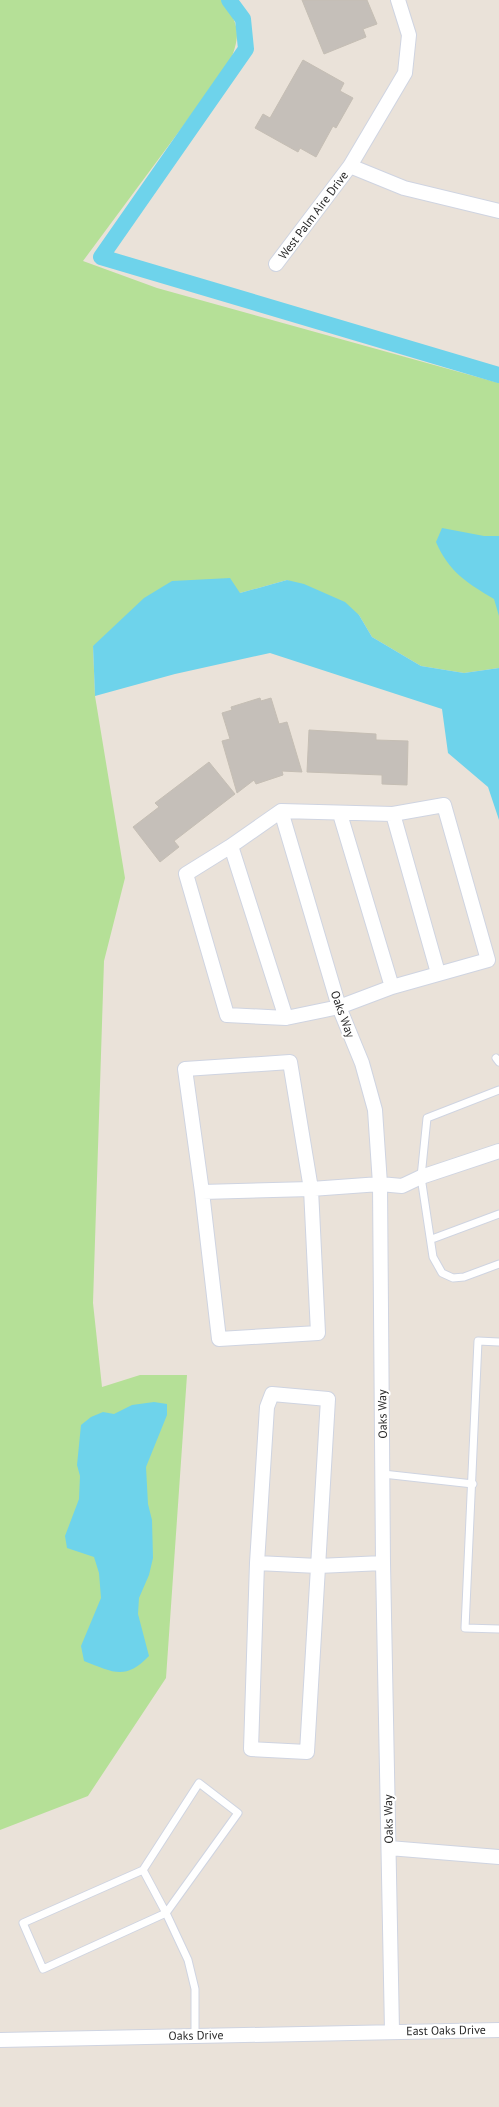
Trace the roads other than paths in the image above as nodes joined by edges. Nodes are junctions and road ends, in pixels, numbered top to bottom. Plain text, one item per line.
1 (398, 0) edge
2 (350, 166) junction
3 (499, 211) edge
4 (276, 264) dead end
5 (281, 811) junction
6 (340, 814) junction
7 (393, 814) junction
8 (231, 846) junction
9 (438, 973) junction
10 (392, 987) junction
11 (339, 1006) junction
12 (286, 1018) junction
13 (499, 1090) edge
14 (499, 1151) edge
15 (421, 1177) junction
16 (380, 1184) junction
17 (311, 1188) junction
18 (202, 1192) junction
19 (499, 1214) edge
20 (432, 1239) junction
21 (499, 1264) edge
22 (499, 1342) edge
23 (383, 1474) junction
24 (473, 1484) junction
25 (257, 1563) junction
26 (384, 1563) junction
27 (318, 1566) junction
28 (499, 1629) edge
29 (389, 1848) junction
30 (499, 1857) edge
31 (143, 1870) junction
32 (166, 1913) junction
33 (499, 2030) edge
34 (392, 2031) junction
35 (195, 2035) junction
36 (0, 2040) edge

1 - 2 street, West Palm Aire Drive
2 - 3 street, West Palm Aire Drive
2 - 4 street, West Palm Aire Drive
5 - 6 street
5 - 8 street
5 - 11 street, Oaks Way
6 - 7 street
6 - 10 street
7 - 9 street
7 - 9 street
8 - 12 street
8 - 12 street
9 - 10 street
10 - 11 street
11 - 12 street
11 - 16 street, Oaks Way
13 - 15 lane
14 - 15 street
15 - 16 street
15 - 20 lane
16 - 17 street
16 - 23 street, Oaks Way
17 - 18 street
17 - 18 street
17 - 18 street
19 - 20 lane
20 - 21 lane
22 - 24 lane
23 - 24 lane
23 - 26 street, Oaks Way
24 - 28 lane
25 - 27 street
25 - 27 street
25 - 27 street
26 - 27 street
26 - 29 street, Oaks Way
29 - 30 street
29 - 34 street, Oaks Way
31 - 32 lane
31 - 32 lane
31 - 32 lane
32 - 35 lane
33 - 34 street, East Oaks Drive
34 - 35 street, Oaks Drive
35 - 36 street, Oaks Drive

